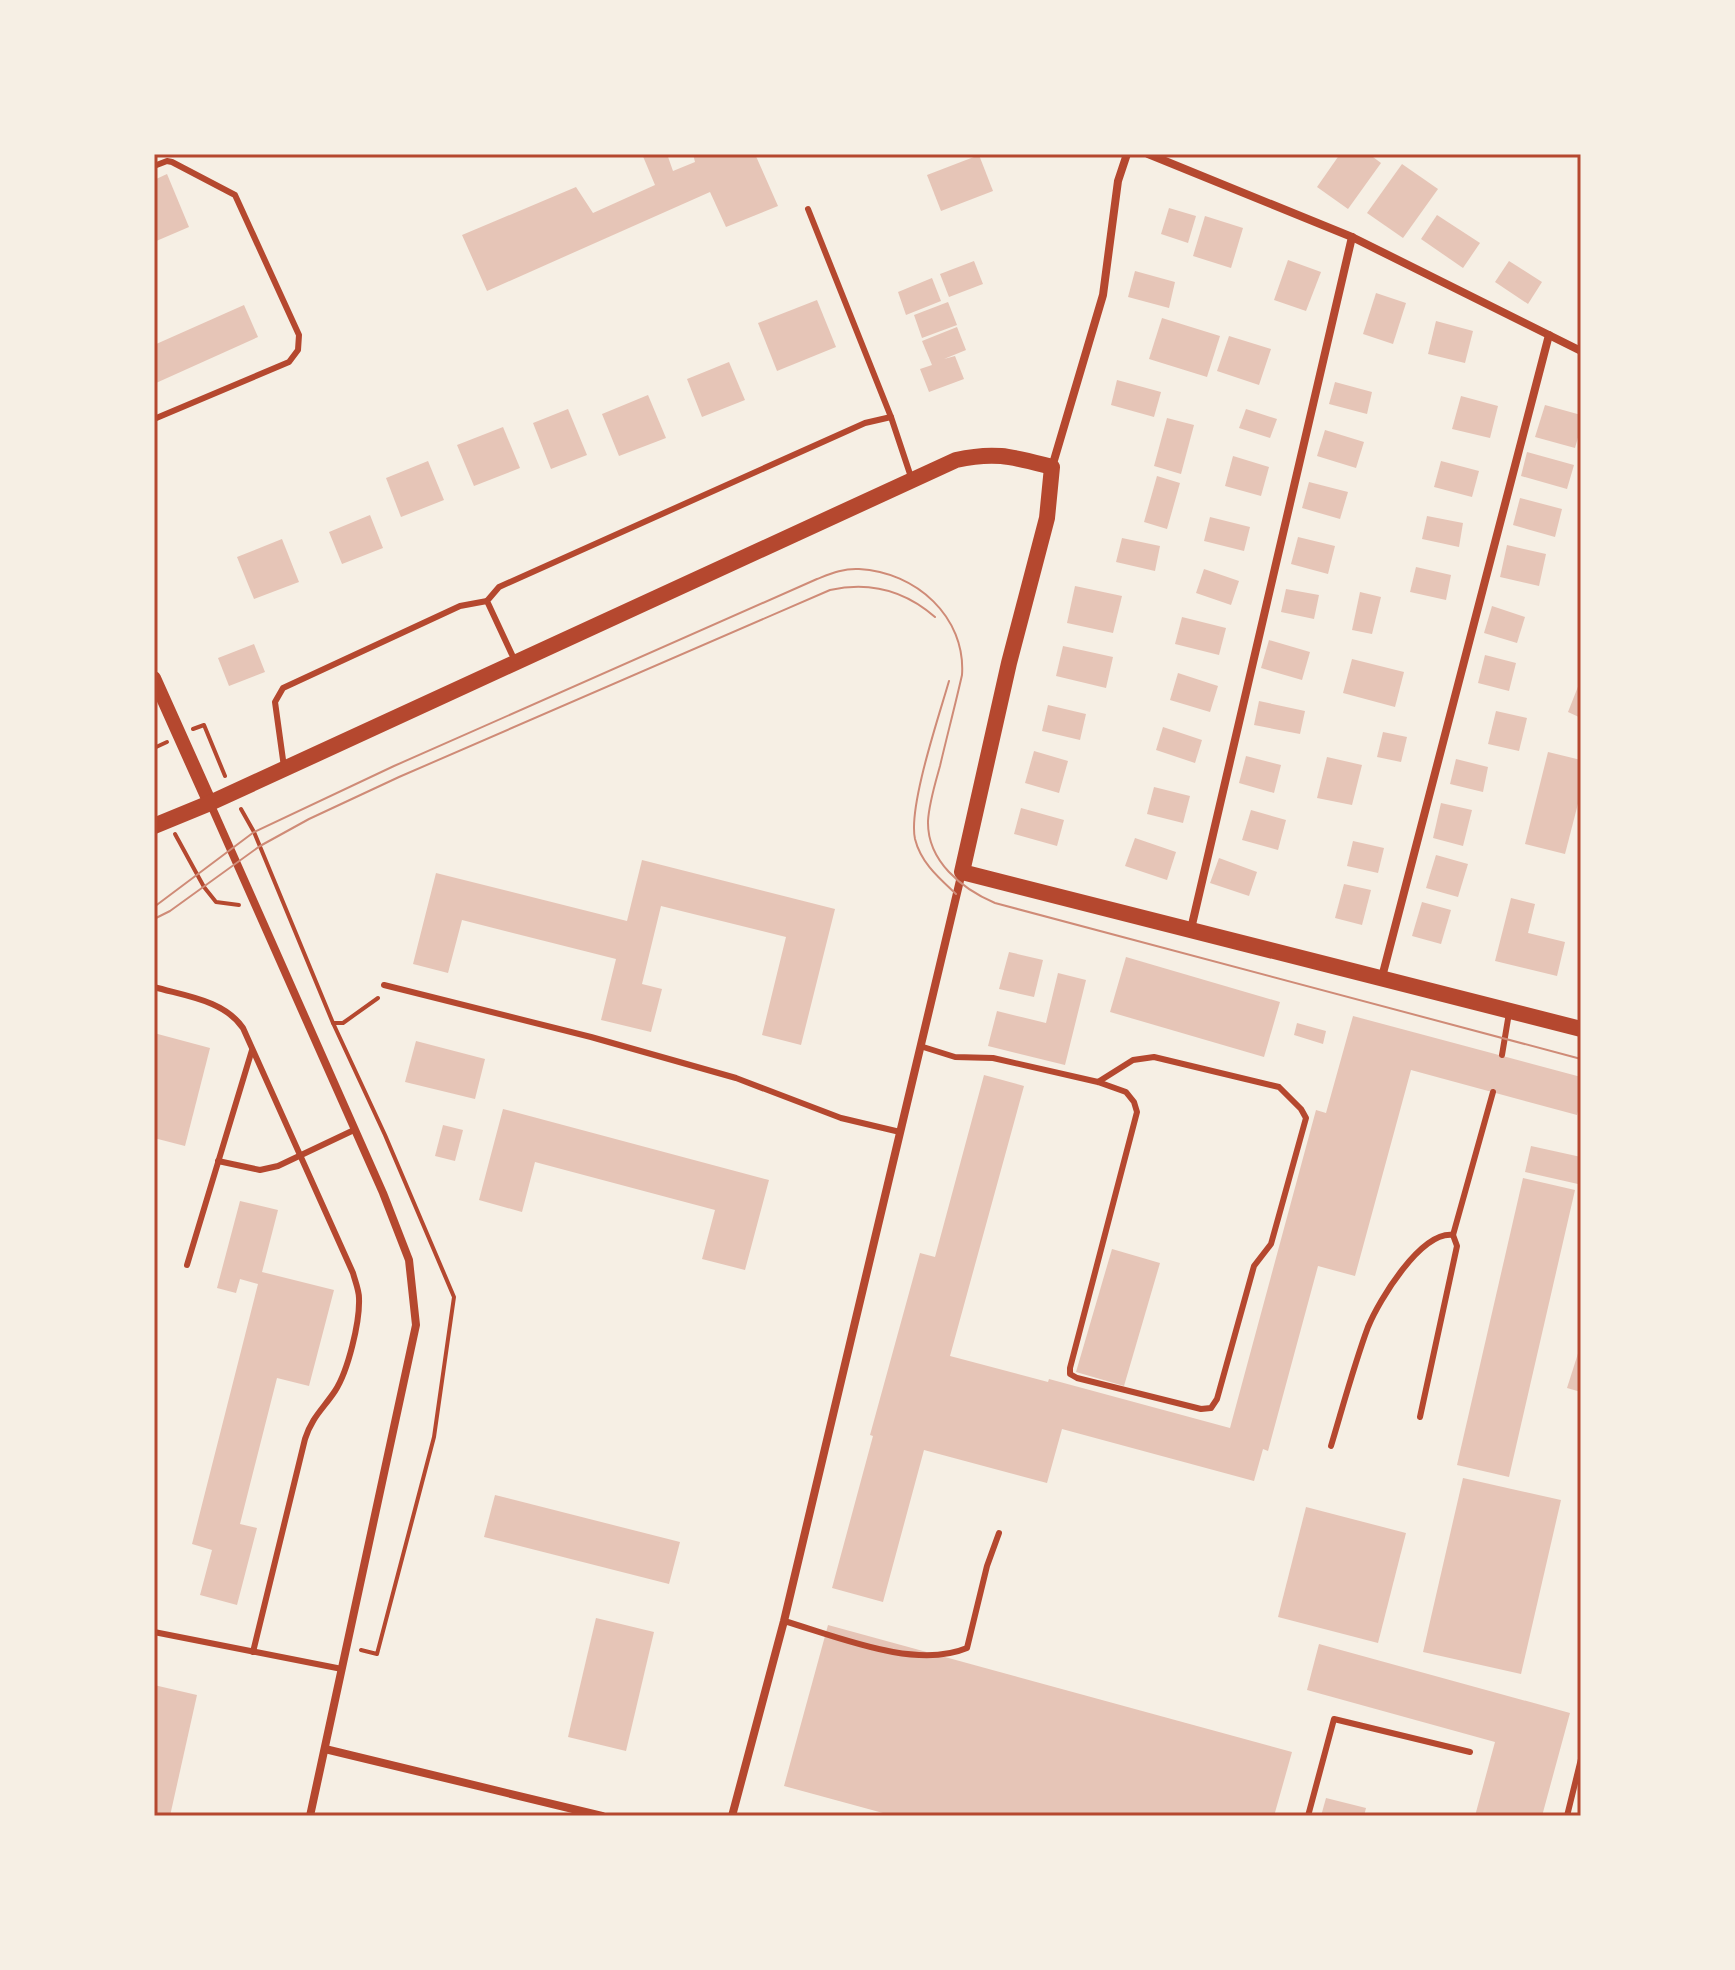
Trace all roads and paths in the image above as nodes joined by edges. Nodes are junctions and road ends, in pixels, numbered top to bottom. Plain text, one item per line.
1 (1127, 154) edge
2 (1148, 154) edge
3 (154, 166) edge
4 (808, 209) dead end
5 (1352, 237) junction
6 (1549, 335) junction
7 (1581, 351) edge
8 (891, 417) junction
9 (154, 419) edge
10 (1052, 467) junction
11 (912, 480) junction
12 (487, 601) junction
13 (515, 662) junction
14 (154, 678) edge
15 (284, 769) junction
16 (232, 792) junction
17 (210, 803) junction
18 (161, 823) edge
19 (962, 872) junction
20 (276, 884) junction
21 (252, 899) junction
22 (1191, 929) junction
23 (1382, 977) junction
24 (384, 985) joint
25 (154, 987) edge
26 (1509, 1009) junction
27 (1581, 1029) edge
28 (920, 1046) junction
29 (252, 1049) junction
30 (1502, 1055) dead end
31 (1098, 1082) junction
32 (1493, 1092) dead end
33 (354, 1130) junction
34 (900, 1132) junction
35 (300, 1155) junction
36 (218, 1161) junction
37 (1453, 1235) junction
38 (187, 1265) dead end
39 (1420, 1417) dead end
40 (1331, 1446) dead end
41 (999, 1533) dead end
42 (784, 1621) junction
43 (154, 1632) edge
44 (253, 1652) junction
45 (342, 1669) junction
46 (325, 1749) junction
47 (1470, 1752) dead end
48 (1581, 1759) edge
49 (310, 1816) edge
50 (602, 1816) edge
51 (732, 1816) edge
52 (1308, 1816) edge
53 (1567, 1816) edge

1 - 10 street
2 - 5 street
3 - 9 lane
4 - 8 lane
5 - 6 street
5 - 22 street
6 - 7 street
6 - 23 street
8 - 11 lane
8 - 12 lane
10 - 11 main road
10 - 19 main road
11 - 13 main road
12 - 13 lane
12 - 15 lane
13 - 15 main road
14 - 17 street
15 - 16 main road
16 - 17 main road
16 - 20 path
17 - 18 main road
17 - 21 street
18 - 21 path
19 - 22 main road
19 - 28 street
20 - 21 path
20 - 24 path
21 - 33 street
22 - 23 main road
23 - 26 main road
24 - 34 lane
25 - 29 lane
26 - 27 main road
26 - 30 lane
28 - 31 lane
28 - 34 street
29 - 35 lane
29 - 36 lane
31 - 31 lane
32 - 37 lane
33 - 35 lane
33 - 45 street
34 - 42 street
35 - 36 lane
35 - 44 lane
36 - 38 lane
37 - 39 lane
37 - 40 lane
41 - 42 lane
42 - 51 street
43 - 44 lane
44 - 45 lane
45 - 46 street
46 - 49 street
46 - 50 street
47 - 52 lane
48 - 53 lane

